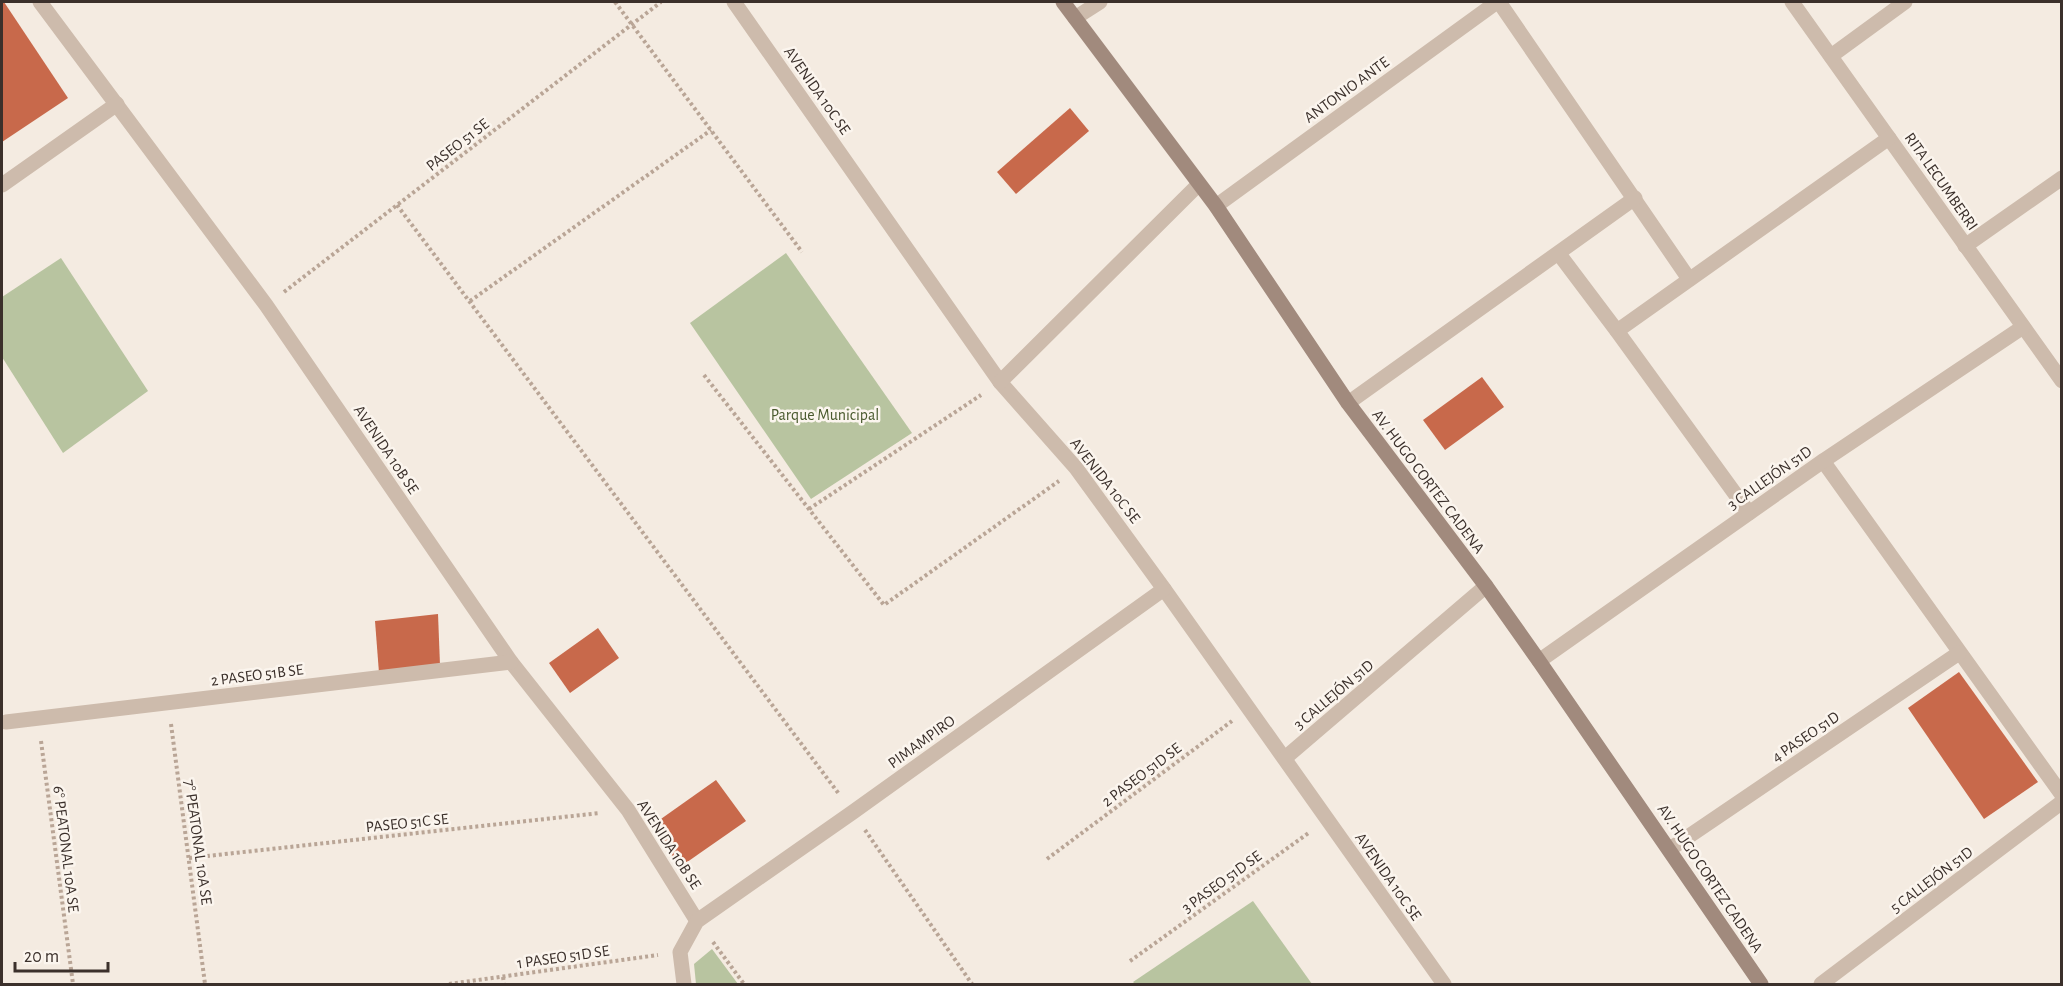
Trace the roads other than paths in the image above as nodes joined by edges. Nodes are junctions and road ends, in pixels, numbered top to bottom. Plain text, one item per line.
1 (40, 2) edge
2 (734, 2) edge
3 (1063, 2) edge
4 (1100, 2) edge
5 (1498, 2) edge
6 (1792, 2) edge
7 (1905, 2) edge
8 (1075, 18) junction
9 (1831, 56) junction
10 (117, 104) junction
11 (1889, 138) junction
12 (2061, 178) edge
13 (2, 185) edge
14 (1198, 185) junction
15 (1635, 198) junction
16 (1216, 206) junction
17 (1965, 246) junction
18 (1559, 254) junction
19 (1689, 279) junction
20 (2023, 327) junction
21 (1617, 331) junction
22 (2061, 381) edge
23 (1000, 382) junction
24 (1348, 403) junction
25 (1823, 461) junction
26 (1749, 513) junction
27 (1486, 586) junction
28 (1164, 589) junction
29 (1959, 653) junction
30 (1539, 661) junction
31 (511, 662) junction
32 (6, 722) dead end
33 (1285, 758) junction
34 (2061, 795) edge
35 (2061, 802) edge
36 (1670, 849) junction
37 (697, 921) junction
38 (684, 984) edge
39 (1444, 984) edge
40 (1761, 984) edge
41 (1821, 984) edge

1 - 10 street, AVENIDA 10B SE
2 - 23 street, AVENIDA 10C SE
3 - 8 street, AV. HUGO CORTEZ CADENA
4 - 8 street
5 - 15 street
5 - 16 street, ANTONIO ANTE
6 - 9 street, RITA LECUMBERRI
7 - 9 street
8 - 14 street, AV. HUGO CORTEZ CADENA
9 - 11 street, RITA LECUMBERRI
10 - 13 street
10 - 31 street, AVENIDA 10B SE
11 - 17 street, RITA LECUMBERRI
11 - 19 street
12 - 17 street
14 - 16 street, AV. HUGO CORTEZ CADENA
14 - 23 street
15 - 18 street
15 - 19 street
16 - 24 street, AV. HUGO CORTEZ CADENA
17 - 20 street, RITA LECUMBERRI
18 - 21 street
18 - 24 street
19 - 21 street
20 - 22 street, RITA LECUMBERRI
20 - 25 street, 3 CALLEJÓN 51D
21 - 26 street
23 - 28 street, AVENIDA 10C SE
24 - 27 street, AV. HUGO CORTEZ CADENA
25 - 26 street, 3 CALLEJÓN 51D
25 - 29 street
26 - 30 street, 3 CALLEJÓN 51D
27 - 30 street, AV. HUGO CORTEZ CADENA
27 - 33 street, 3 CALLEJÓN 51D
28 - 33 street, AVENIDA 10C SE
28 - 37 street, PIMAMPIRO
29 - 34 street
29 - 36 street, 4 PASEO 51D
30 - 36 street, AV. HUGO CORTEZ CADENA
31 - 32 street, 2 PASEO 51B SE
31 - 37 street, AVENIDA 10B SE
33 - 39 street, AVENIDA 10C SE
35 - 41 street, 5 CALLEJÓN 51D
36 - 40 street, AV. HUGO CORTEZ CADENA
37 - 38 street

